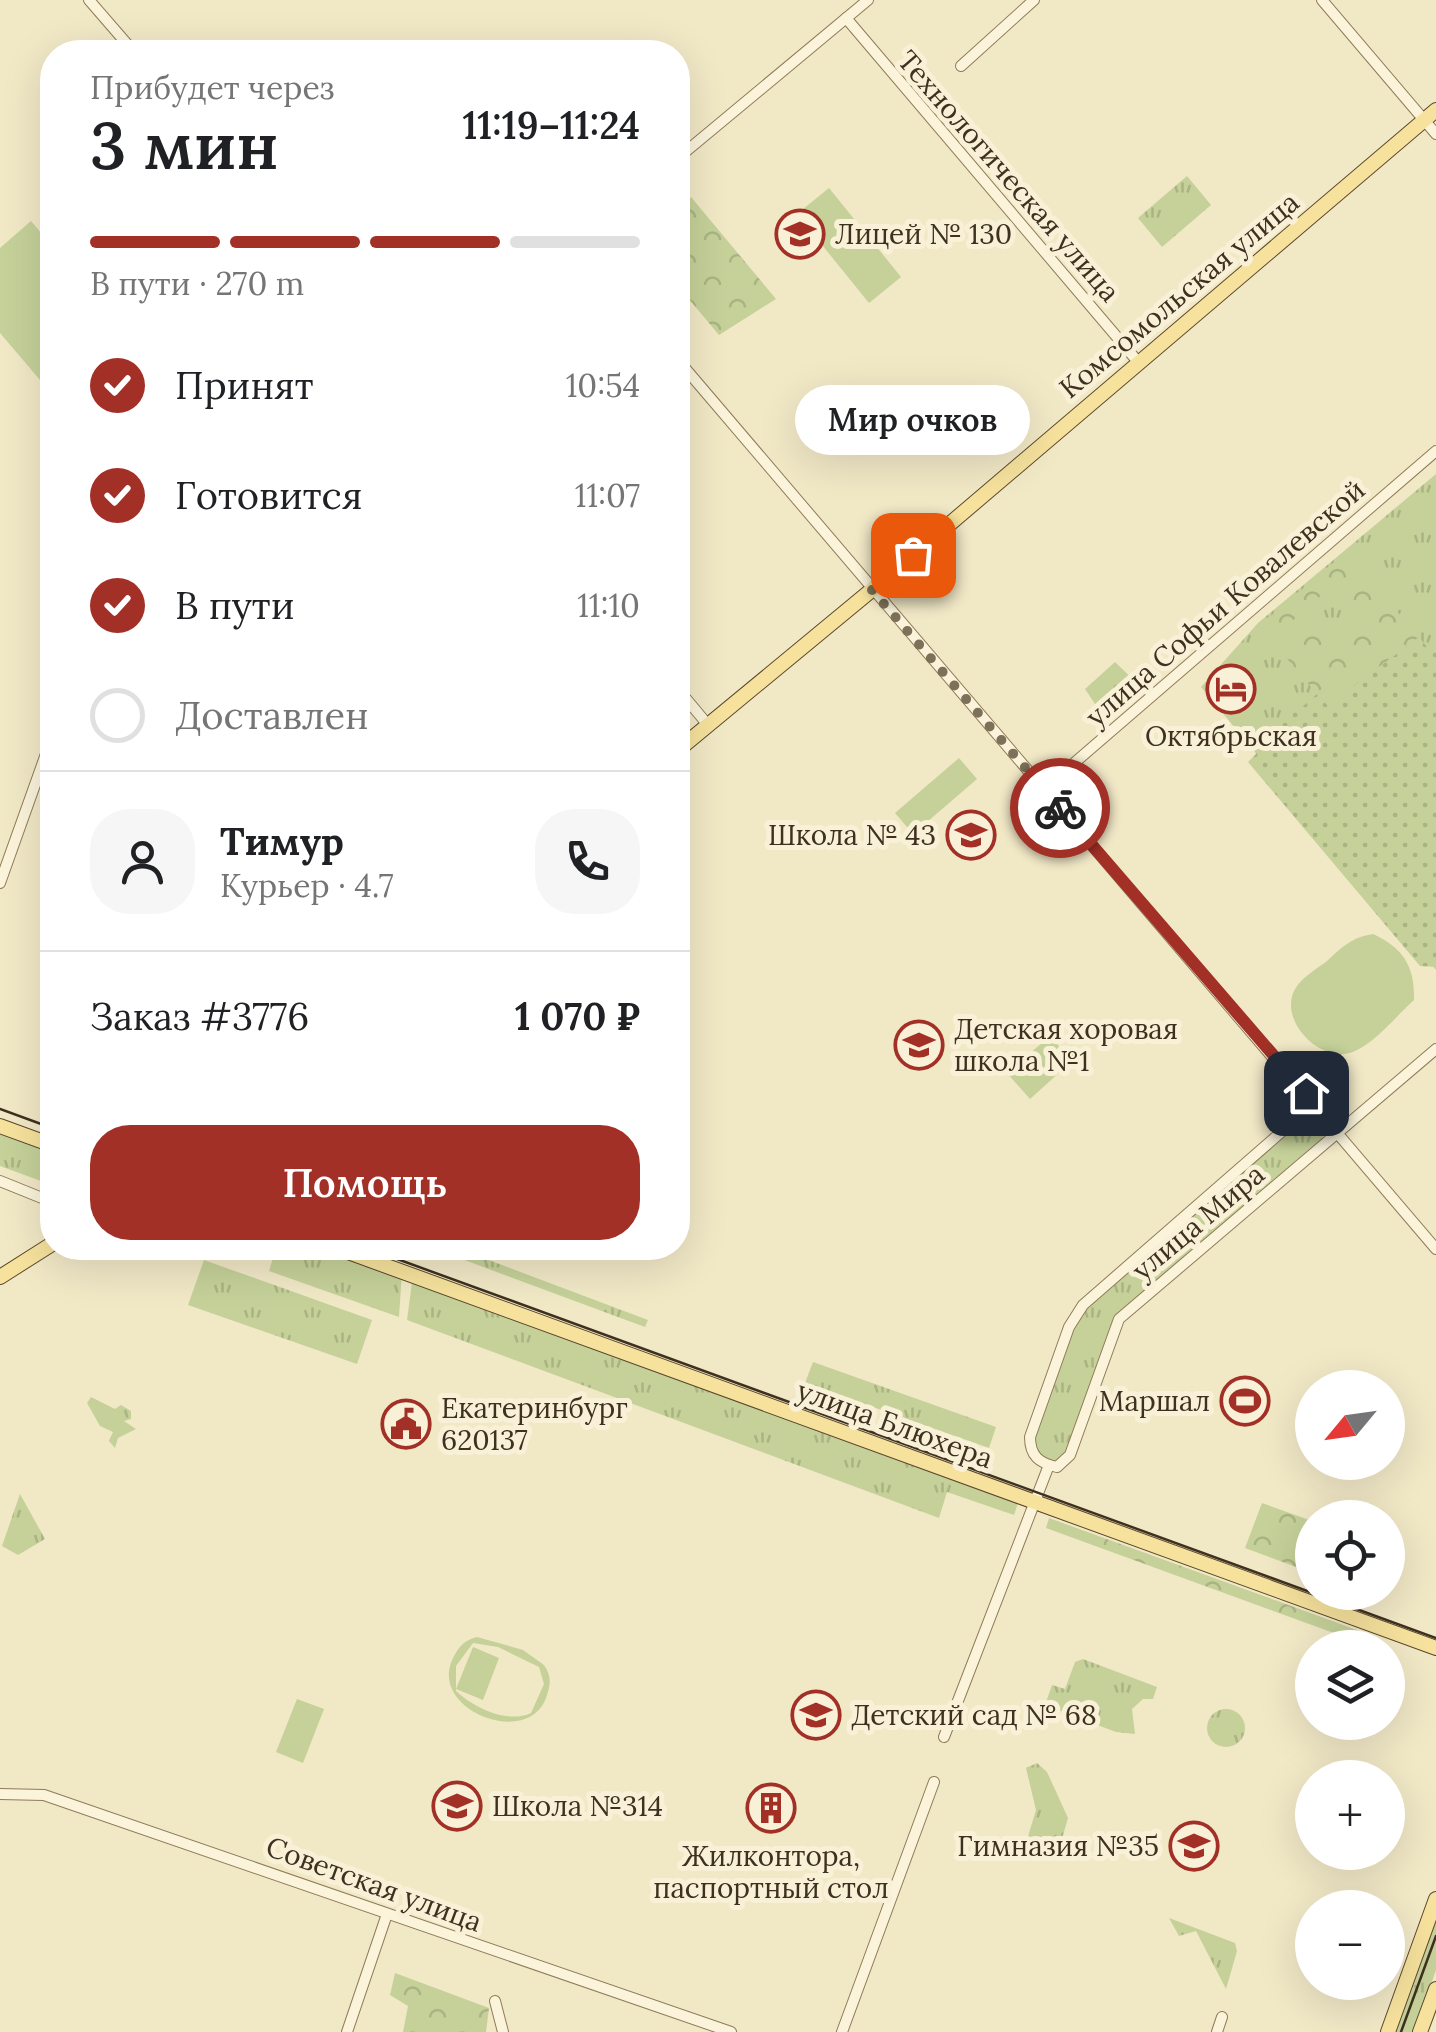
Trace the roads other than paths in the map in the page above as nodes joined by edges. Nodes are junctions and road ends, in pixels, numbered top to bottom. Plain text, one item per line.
1 (89, 0) edge
2 (868, 0) edge
3 (1034, 0) edge
4 (1322, 0) edge
5 (846, 18) junction
6 (124, 40) edge
7 (961, 66) dead end
8 (1430, 115) edge
9 (1436, 134) edge
10 (690, 148) edge
11 (1140, 363) junction
12 (690, 374) edge
13 (1436, 451) edge
14 (872, 590) junction
15 (690, 703) edge
16 (708, 724) junction
17 (690, 740) edge
18 (40, 770) edge
19 (1044, 789) junction
20 (0, 883) edge
21 (1436, 1049) edge
22 (1327, 1118) junction
23 (0, 1126) edge
24 (1340, 1133) junction
25 (40, 1141) edge
26 (0, 1181) edge
27 (40, 1197) edge
28 (1436, 1249) edge
29 (40, 1252) edge
30 (371, 1260) edge
31 (0, 1278) edge
32 (1049, 1465) junction
33 (1034, 1501) junction
34 (1436, 1648) edge
35 (944, 1737) dead end
36 (934, 1782) dead end
37 (0, 1794) edge
38 (1436, 1899) edge
39 (387, 1914) junction
40 (1436, 1989) edge
41 (495, 2001) dead end
42 (1222, 2017) dead end
43 (347, 2032) edge
44 (503, 2032) edge
45 (730, 2032) edge
46 (842, 2032) edge
47 (1217, 2032) edge
48 (1388, 2032) edge
49 (1420, 2032) edge

1 - 6 street
2 - 5 street
3 - 7 street
4 - 8 street
5 - 10 street
5 - 11 street, Технологическая улица
8 - 9 street
8 - 11 main road, Комсомольская улица
11 - 14 main road, Комсомольская улица
12 - 14 street
13 - 19 street, улица Софьи Ковалевской
14 - 16 main road, Комсомольская улица
14 - 19 street
15 - 16 street
16 - 17 main road, Комсомольская улица
18 - 20 street
19 - 22 street
21 - 24 street, улица Мира
22 - 24 street
22 - 32 street, улица Мира
23 - 25 main road
24 - 28 street
24 - 32 street, улица Мира
26 - 27 street
29 - 31 main road
30 - 33 main road, улица Блюхера
32 - 33 street, улица Мира
33 - 34 main road, улица Блюхера
33 - 35 street, улица Мира
36 - 46 street
37 - 39 street, Советская улица
38 - 48 main road
39 - 43 street
39 - 45 street, Советская улица
40 - 49 main road
41 - 44 street
42 - 47 street

